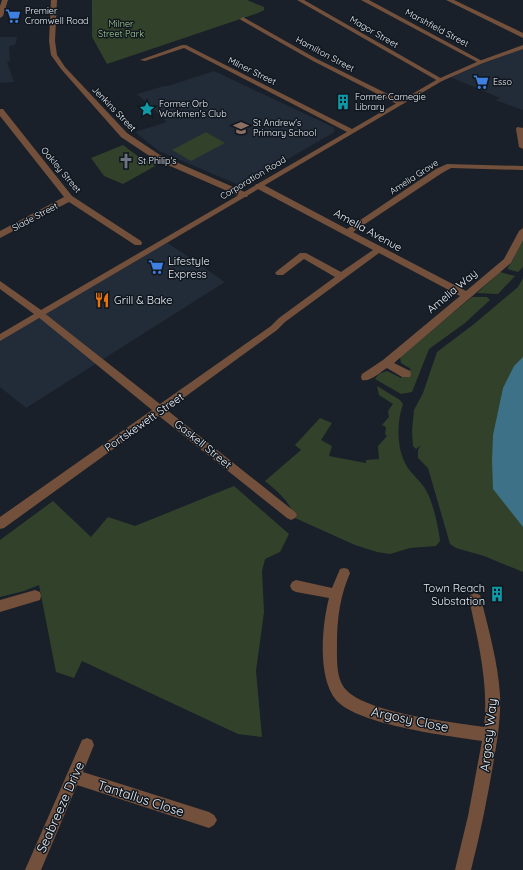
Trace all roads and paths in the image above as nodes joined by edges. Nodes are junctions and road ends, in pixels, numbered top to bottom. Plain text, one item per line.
1 (5, 0) edge
2 (54, 0) edge
3 (300, 0) edge
4 (364, 0) edge
5 (449, 0) edge
6 (0, 16) edge
7 (243, 19) dead end
8 (523, 36) edge
9 (523, 47) edge
10 (143, 60) dead end
11 (481, 62) junction
12 (440, 80) junction
13 (400, 102) junction
14 (0, 111) edge
15 (520, 129) dead end
16 (352, 131) junction
17 (523, 147) edge
18 (523, 168) edge
19 (259, 186) junction
20 (244, 195) junction
21 (69, 198) junction
22 (523, 231) edge
23 (348, 232) junction
24 (0, 235) edge
25 (138, 243) dead end
26 (378, 250) junction
27 (280, 273) dead end
28 (342, 276) junction
29 (0, 284) edge
30 (466, 295) junction
31 (40, 314) junction
32 (0, 338) edge
33 (387, 363) junction
34 (406, 374) dead end
35 (366, 378) dead end
36 (160, 410) junction
37 (291, 515) dead end
38 (0, 524) edge
39 (344, 573) dead end
40 (296, 586) dead end
41 (335, 594) junction
42 (35, 596) dead end
43 (475, 599) dead end
44 (0, 606) edge
45 (491, 735) junction
46 (87, 745) dead end
47 (74, 776) junction
48 (209, 820) dead end
49 (33, 870) edge
50 (463, 870) edge

1 - 6 street
2 - 20 street, Jenkins Street
3 - 12 street, Magor Street
4 - 11 street, Marshfield Street
5 - 8 street
7 - 13 street, Hamilton Street
9 - 11 street, Corporation Road
10 - 16 street, Milner Street
11 - 12 street, Corporation Road
12 - 13 street, Corporation Road
13 - 16 street, Corporation Road
14 - 21 street, Oakley Street
15 - 17 street
16 - 19 street, Corporation Road
18 - 23 street, Amelia Grove
19 - 20 street, Corporation Road
19 - 23 street, Amelia Avenue
20 - 31 street, Corporation Road
21 - 24 street, Slade Street
21 - 25 street, Oakley Street
22 - 30 street, Amelia Way
23 - 26 street, Amelia Avenue
26 - 28 street, Portskewett Street
26 - 30 street, Amelia Avenue
27 - 28 street
28 - 36 street, Portskewett Street
29 - 31 street, Gaskell Street
30 - 33 street, Amelia Way
31 - 32 street, Corporation Road
31 - 36 street, Gaskell Street
33 - 34 street
33 - 35 street, Amelia Way
36 - 37 street, Gaskell Street
36 - 38 street, Portskewett Street
39 - 41 street, Argosy Close
40 - 41 street
41 - 45 street, Argosy Close
42 - 44 street
43 - 45 street, Argosy Way
45 - 50 street, Argosy Way
46 - 47 street, Seabreeze Drive
47 - 48 street, Tantallus Close
47 - 49 street, Seabreeze Drive

